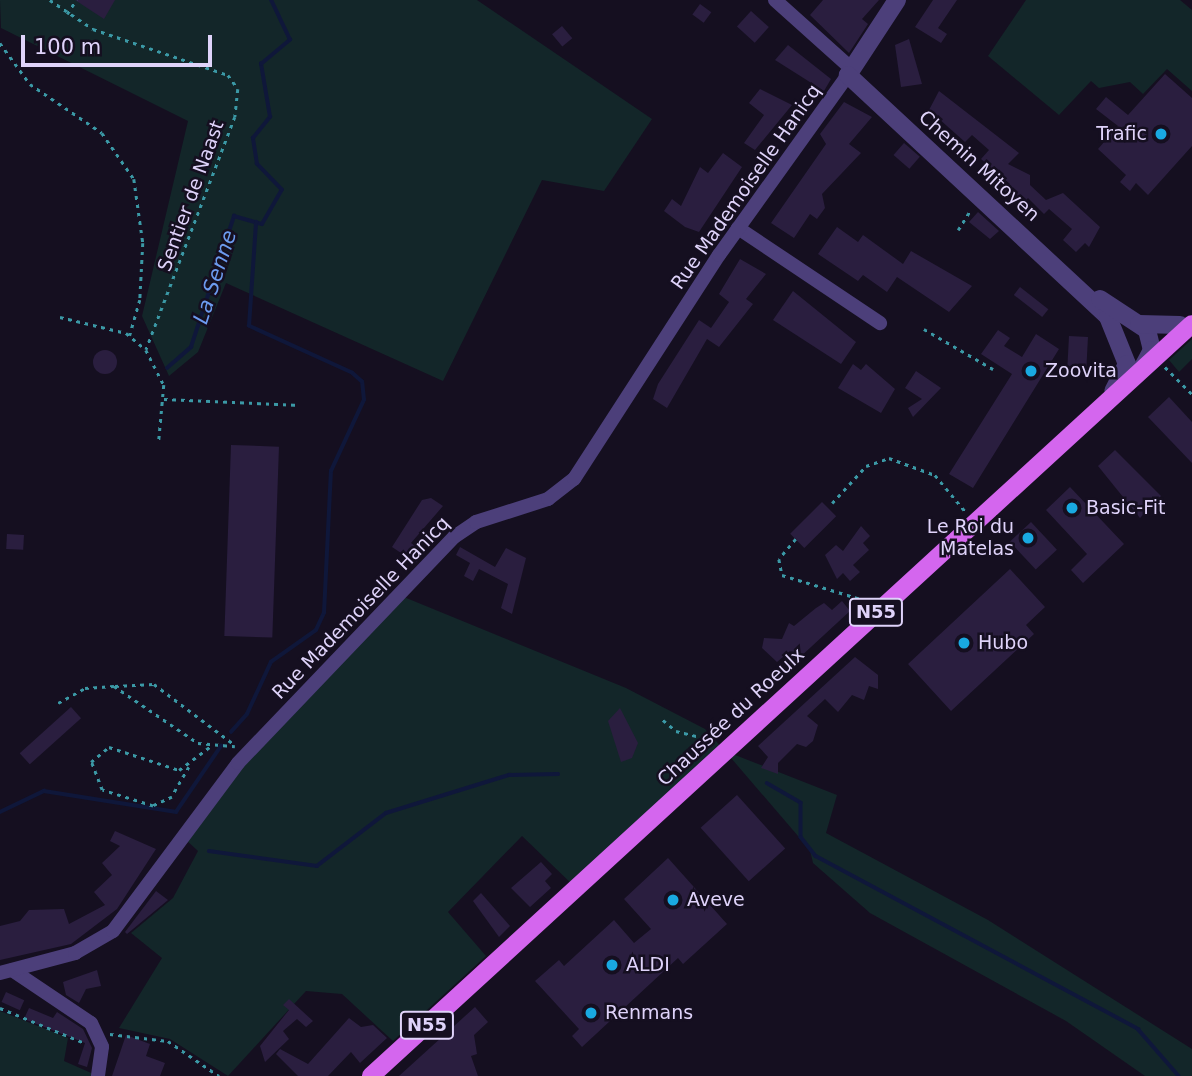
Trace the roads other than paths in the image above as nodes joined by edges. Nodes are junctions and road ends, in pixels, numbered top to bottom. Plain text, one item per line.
1 (775, 0) edge
2 (897, 0) edge
3 (850, 72) junction
4 (738, 228) junction
5 (1082, 287) junction
6 (1108, 317) junction
7 (880, 323) dead end
8 (1139, 324) junction
9 (1187, 324) edge
10 (1154, 354) junction
11 (1106, 403) junction
12 (6, 971) edge
13 (98, 1076) edge
14 (371, 1076) edge

1 - 3 street, Chemin Mitoyen
2 - 3 street
3 - 4 street, Rue Mademoiselle Hanicq
3 - 5 street, Chemin Mitoyen
4 - 7 street
4 - 12 street, Rue Mademoiselle Hanicq
5 - 6 street
5 - 8 street
6 - 10 street
6 - 11 street
8 - 9 street
8 - 10 street
9 - 10 main road, N55
10 - 11 main road, Chaussée du Roeulx / N55
11 - 14 main road, Chaussée du Roeulx / N55
12 - 13 street

